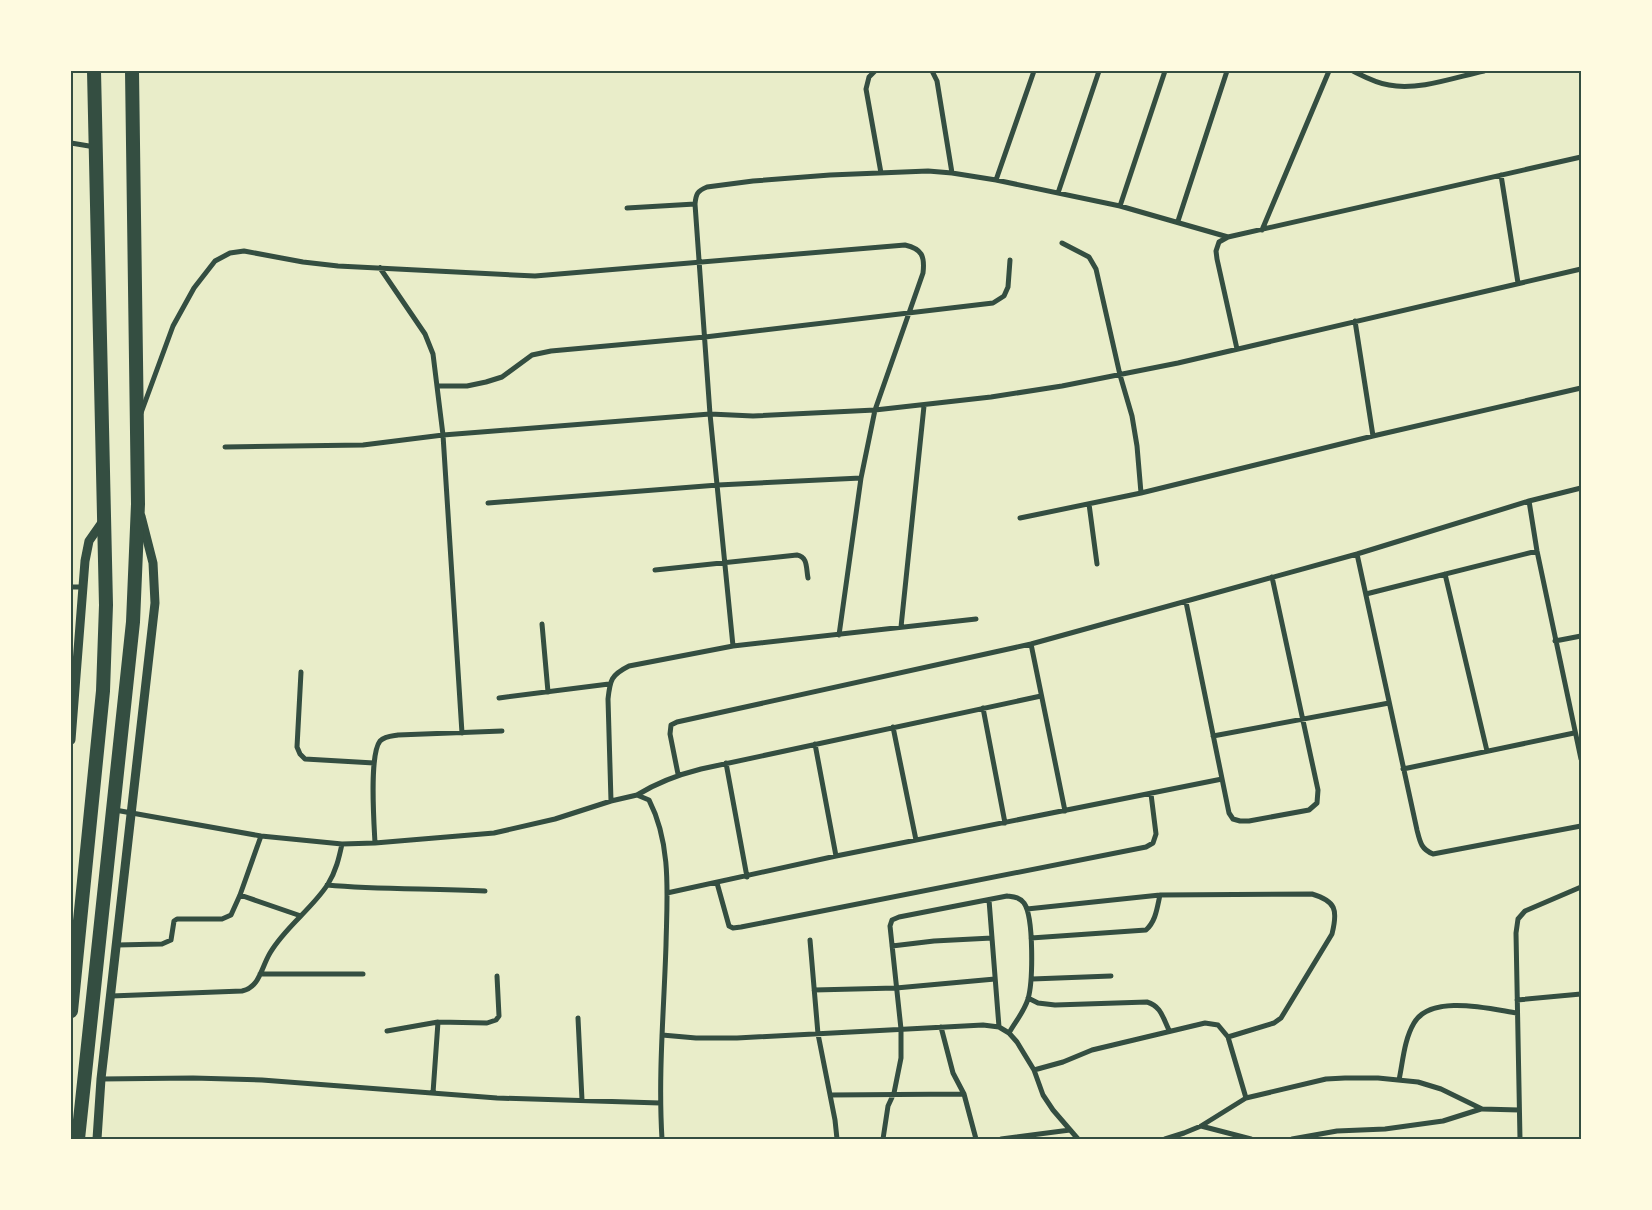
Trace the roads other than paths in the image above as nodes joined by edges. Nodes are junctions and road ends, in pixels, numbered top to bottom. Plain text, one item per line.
1 (94, 71) edge
2 (132, 71) edge
3 (875, 71) edge
4 (932, 71) edge
5 (1034, 71) edge
6 (1099, 71) edge
7 (1165, 71) edge
8 (1227, 71) edge
9 (1329, 71) edge
10 (1353, 71) edge
11 (1484, 71) edge
12 (71, 143) edge
13 (96, 147) junction
14 (1581, 157) edge
15 (881, 173) junction
16 (952, 173) junction
17 (1501, 175) junction
18 (996, 180) junction
19 (1058, 193) junction
20 (695, 204) junction
21 (1120, 206) junction
22 (627, 208) dead end
23 (1178, 222) junction
24 (1262, 230) junction
25 (1228, 237) junction
26 (1062, 243) dead end
27 (1010, 260) dead end
28 (699, 262) junction
29 (380, 268) junction
30 (1581, 269) edge
31 (1518, 283) junction
32 (909, 313) junction
33 (1355, 322) junction
34 (705, 337) junction
35 (1237, 349) junction
36 (1120, 375) junction
37 (438, 386) junction
38 (1581, 388) edge
39 (924, 406) junction
40 (875, 410) junction
41 (710, 414) junction
42 (138, 423) junction
43 (443, 435) junction
44 (1372, 436) junction
45 (225, 447) dead end
46 (860, 478) junction
47 (718, 485) junction
48 (1581, 488) edge
49 (1141, 493) junction
50 (1529, 501) junction
51 (138, 504) junction
52 (488, 504) dead end
53 (1089, 504) junction
54 (1020, 518) dead end
55 (105, 519) junction
56 (1537, 551) junction
57 (1357, 554) junction
58 (726, 563) junction
59 (1097, 564) dead end
60 (655, 570) dead end
61 (1445, 574) junction
62 (1272, 577) junction
63 (808, 578) dead end
64 (71, 587) edge
65 (82, 587) junction
66 (1366, 594) junction
67 (1186, 602) junction
68 (976, 619) dead end
69 (542, 624) dead end
70 (901, 628) junction
71 (839, 635) junction
72 (1581, 636) edge
73 (1556, 641) junction
74 (1031, 644) junction
75 (733, 646) junction
76 (301, 672) dead end
77 (610, 684) junction
78 (548, 692) junction
79 (1041, 696) junction
80 (499, 698) dead end
81 (1389, 703) junction
82 (983, 708) junction
83 (1302, 720) junction
84 (893, 727) junction
85 (502, 731) dead end
86 (462, 733) junction
87 (1574, 733) junction
88 (1213, 736) junction
89 (71, 740) edge
90 (815, 744) junction
91 (1487, 751) junction
92 (1581, 759) edge
93 (726, 762) junction
94 (374, 763) junction
95 (1403, 769) junction
96 (678, 774) junction
97 (1222, 779) junction
98 (1151, 794) junction
99 (637, 795) junction
100 (611, 801) junction
101 (114, 810) junction
102 (1065, 811) junction
103 (132, 814) junction
104 (1005, 823) junction
105 (1581, 826) edge
106 (261, 836) junction
107 (916, 840) junction
108 (375, 843) junction
109 (342, 844) junction
110 (836, 856) junction
111 (747, 877) junction
112 (717, 883) junction
113 (327, 885) junction
114 (1581, 887) edge
115 (484, 891) dead end
116 (667, 893) junction
117 (240, 895) junction
118 (1160, 895) junction
119 (988, 900) junction
120 (1027, 909) junction
121 (301, 916) junction
122 (992, 938) junction
123 (1031, 938) junction
124 (810, 940) dead end
125 (117, 945) junction
126 (892, 946) junction
127 (260, 974) junction
128 (363, 974) dead end
129 (497, 976) dead end
130 (1111, 976) dead end
131 (995, 979) junction
132 (1032, 979) junction
133 (896, 988) junction
134 (814, 990) junction
135 (1581, 994) edge
136 (110, 996) junction
137 (1028, 998) junction
138 (1517, 1000) junction
139 (71, 1011) edge
140 (1517, 1013) junction
141 (578, 1018) dead end
142 (438, 1022) junction
143 (941, 1027) junction
144 (999, 1028) junction
145 (900, 1029) junction
146 (1169, 1030) junction
147 (387, 1031) dead end
148 (1008, 1033) junction
149 (818, 1034) junction
150 (662, 1035) junction
151 (1228, 1037) junction
152 (1034, 1070) junction
153 (101, 1079) junction
154 (1399, 1080) junction
155 (433, 1093) junction
156 (894, 1094) junction
157 (964, 1094) junction
158 (830, 1095) junction
159 (1246, 1098) junction
160 (582, 1100) junction
161 (660, 1103) junction
162 (1482, 1109) junction
163 (1520, 1110) junction
164 (1201, 1126) junction
165 (1070, 1130) junction
166 (78, 1139) edge
167 (97, 1139) edge
168 (662, 1139) edge
169 (837, 1139) edge
170 (883, 1139) edge
171 (976, 1139) edge
172 (1001, 1139) edge
173 (1078, 1139) edge
174 (1165, 1139) edge
175 (1251, 1139) edge
176 (1292, 1139) edge
177 (1520, 1139) edge

1 - 13 highway
2 - 42 highway
3 - 15 street
4 - 16 street
5 - 18 street
6 - 19 street
7 - 21 street
8 - 23 street
9 - 24 street
10 - 11 street
12 - 13 street
13 - 55 highway
14 - 17 street
15 - 16 street
15 - 20 street
16 - 18 street
17 - 24 street
17 - 31 street
18 - 19 street
19 - 21 street
20 - 22 street
20 - 28 street
21 - 23 street
23 - 25 street
24 - 25 street
25 - 35 street
26 - 36 street
27 - 32 street
28 - 29 street
28 - 32 street
28 - 34 street
29 - 37 street
29 - 42 street
30 - 31 street
31 - 33 street
32 - 34 street
32 - 40 street
33 - 35 street
33 - 44 street
34 - 37 street
34 - 41 street
35 - 36 street
36 - 39 street
36 - 49 street
37 - 43 street
38 - 44 street
39 - 40 street
39 - 70 street
40 - 41 street
40 - 46 street
41 - 43 street
41 - 47 street
42 - 51 highway
43 - 45 street
43 - 86 street
44 - 49 street
46 - 47 street
46 - 71 street
47 - 52 street
47 - 58 street
48 - 50 street
49 - 53 street
50 - 56 street
50 - 57 street
51 - 101 highway
51 - 103 street
53 - 54 street
53 - 59 street
55 - 65 street
55 - 139 highway
56 - 61 street
56 - 73 street
57 - 62 street
57 - 66 street
58 - 60 street
58 - 63 street
58 - 75 street
61 - 66 street
61 - 91 street
62 - 67 street
62 - 83 street
64 - 65 street
65 - 89 street
66 - 81 street
67 - 74 street
67 - 88 street
68 - 70 street
69 - 78 street
70 - 71 street
71 - 75 street
72 - 73 street
73 - 87 street
74 - 79 street
74 - 96 street
75 - 77 street
76 - 94 street
77 - 78 street
77 - 100 street
78 - 80 street
79 - 82 street
79 - 102 street
81 - 83 street
81 - 95 street
82 - 84 street
82 - 104 street
83 - 88 street
83 - 97 street
84 - 90 street
84 - 107 street
85 - 86 street
86 - 94 street
87 - 91 street
87 - 92 street
88 - 97 street
90 - 93 street
90 - 110 street
91 - 95 street
93 - 96 street
93 - 111 street
94 - 108 street
95 - 105 street
96 - 99 street
97 - 98 street
98 - 102 street
98 - 112 street
99 - 100 street
99 - 116 street
100 - 108 street
101 - 103 street
101 - 166 highway
102 - 104 street
103 - 106 street
103 - 125 street
104 - 107 street
106 - 109 street
106 - 117 street
107 - 110 street
108 - 109 street
109 - 113 street
110 - 111 street
111 - 112 street
112 - 116 street
113 - 115 street
113 - 121 street
114 - 138 street
116 - 150 street
117 - 121 street
117 - 125 street
118 - 120 street
118 - 123 street
118 - 151 street
119 - 120 street
119 - 122 street
119 - 126 street
120 - 123 street
121 - 127 street
122 - 126 street
122 - 131 street
123 - 132 street
124 - 134 street
125 - 136 street
126 - 133 street
127 - 128 street
127 - 136 street
129 - 142 street
130 - 132 street
131 - 133 street
131 - 144 street
132 - 137 street
133 - 134 street
133 - 145 street
134 - 149 street
135 - 138 street
136 - 153 street
137 - 146 street
137 - 148 street
138 - 140 street
140 - 154 street
140 - 163 street
141 - 160 street
142 - 147 street
142 - 155 street
143 - 144 street
143 - 145 street
143 - 157 street
144 - 148 street
145 - 149 street
145 - 156 street
146 - 151 street
146 - 152 street
148 - 152 street
149 - 150 street
149 - 158 street
150 - 161 street
151 - 159 street
152 - 165 street
153 - 155 street
153 - 167 street
154 - 159 street
154 - 162 street
155 - 160 street
156 - 157 street
156 - 158 street
156 - 170 street
157 - 171 street
158 - 169 street
159 - 164 street
160 - 161 street
161 - 168 street
162 - 163 street
162 - 176 street
163 - 177 street
164 - 174 street
164 - 175 street
165 - 172 street
165 - 173 street

